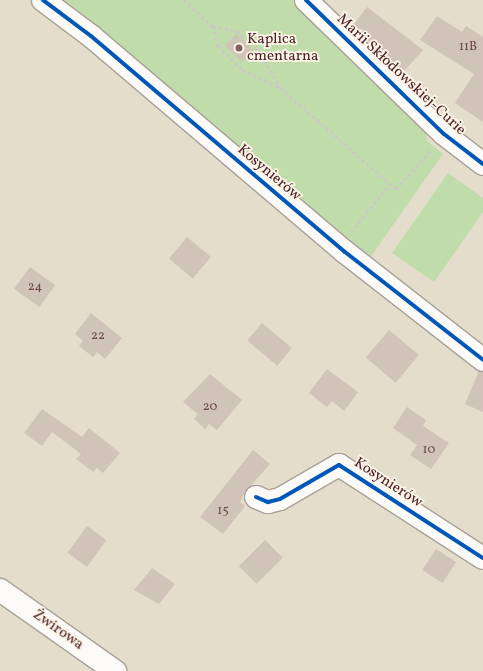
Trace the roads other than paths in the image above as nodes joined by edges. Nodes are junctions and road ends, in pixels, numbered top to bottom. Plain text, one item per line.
1 (43, 0) edge
2 (306, 0) edge
3 (483, 164) edge
4 (483, 360) edge
5 (256, 497) dead end
6 (483, 558) edge
7 (0, 590) edge
8 (115, 671) edge

1 - 4 street, Kosynierów
2 - 3 street, Marii Skłodowskiej-Curie
5 - 6 street, Kosynierów
7 - 8 street, Żwirowa

